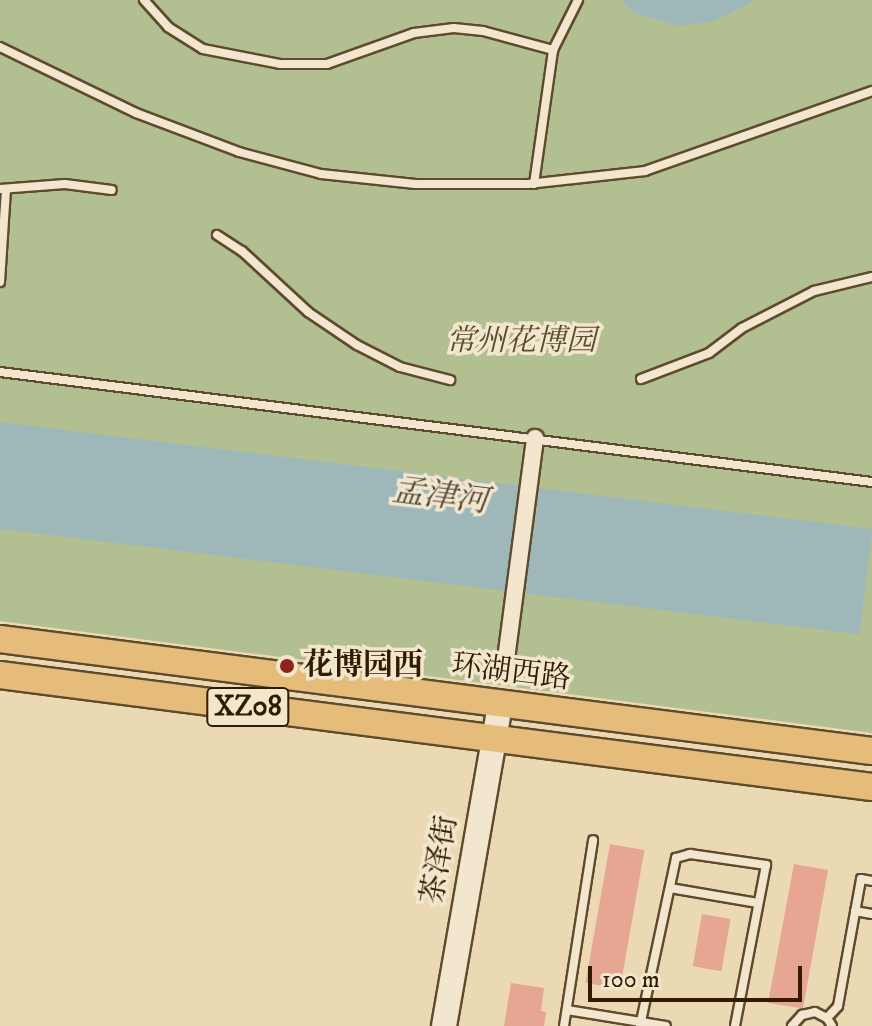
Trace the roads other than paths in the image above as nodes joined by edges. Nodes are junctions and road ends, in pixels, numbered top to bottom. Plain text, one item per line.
1 (144, 0) edge
2 (578, 0) edge
3 (0, 47) edge
4 (553, 50) junction
5 (870, 92) edge
6 (872, 103) edge
7 (534, 184) junction
8 (3, 189) edge
9 (112, 190) dead end
10 (217, 235) dead end
11 (872, 277) edge
12 (0, 282) edge
13 (0, 372) edge
14 (641, 379) dead end
15 (450, 380) dead end
16 (534, 445) junction
17 (872, 482) edge
18 (0, 639) edge
19 (506, 659) dead end
20 (0, 675) edge
21 (500, 704) junction
22 (495, 738) junction
23 (872, 751) edge
24 (872, 787) edge
25 (593, 840) dead end
26 (872, 881) edge
27 (670, 888) junction
28 (758, 903) junction
29 (855, 911) junction
30 (872, 914) edge
31 (567, 1010) junction
32 (830, 1022) edge
33 (640, 1024) edge
34 (444, 1026) edge
35 (564, 1026) edge
36 (666, 1026) edge
37 (735, 1026) edge
38 (792, 1026) edge

1 - 4 lane
2 - 4 lane
3 - 7 lane
4 - 7 lane
5 - 6 lane
5 - 7 lane
8 - 9 lane
8 - 12 lane
10 - 15 lane
11 - 14 lane
13 - 16 lane
16 - 17 lane
16 - 19 street
18 - 21 main road, 环湖西路 / XZ08
20 - 22 main road, XZ08
21 - 22 street, 茶泽街
21 - 23 main road, 环湖西路 / XZ08
22 - 24 main road, XZ08
22 - 34 street, 茶泽街
25 - 31 lane
26 - 29 lane
27 - 28 lane
27 - 28 lane
27 - 33 lane
28 - 37 lane
29 - 30 lane
29 - 32 lane
31 - 33 lane
31 - 35 lane
32 - 38 lane
33 - 36 lane

